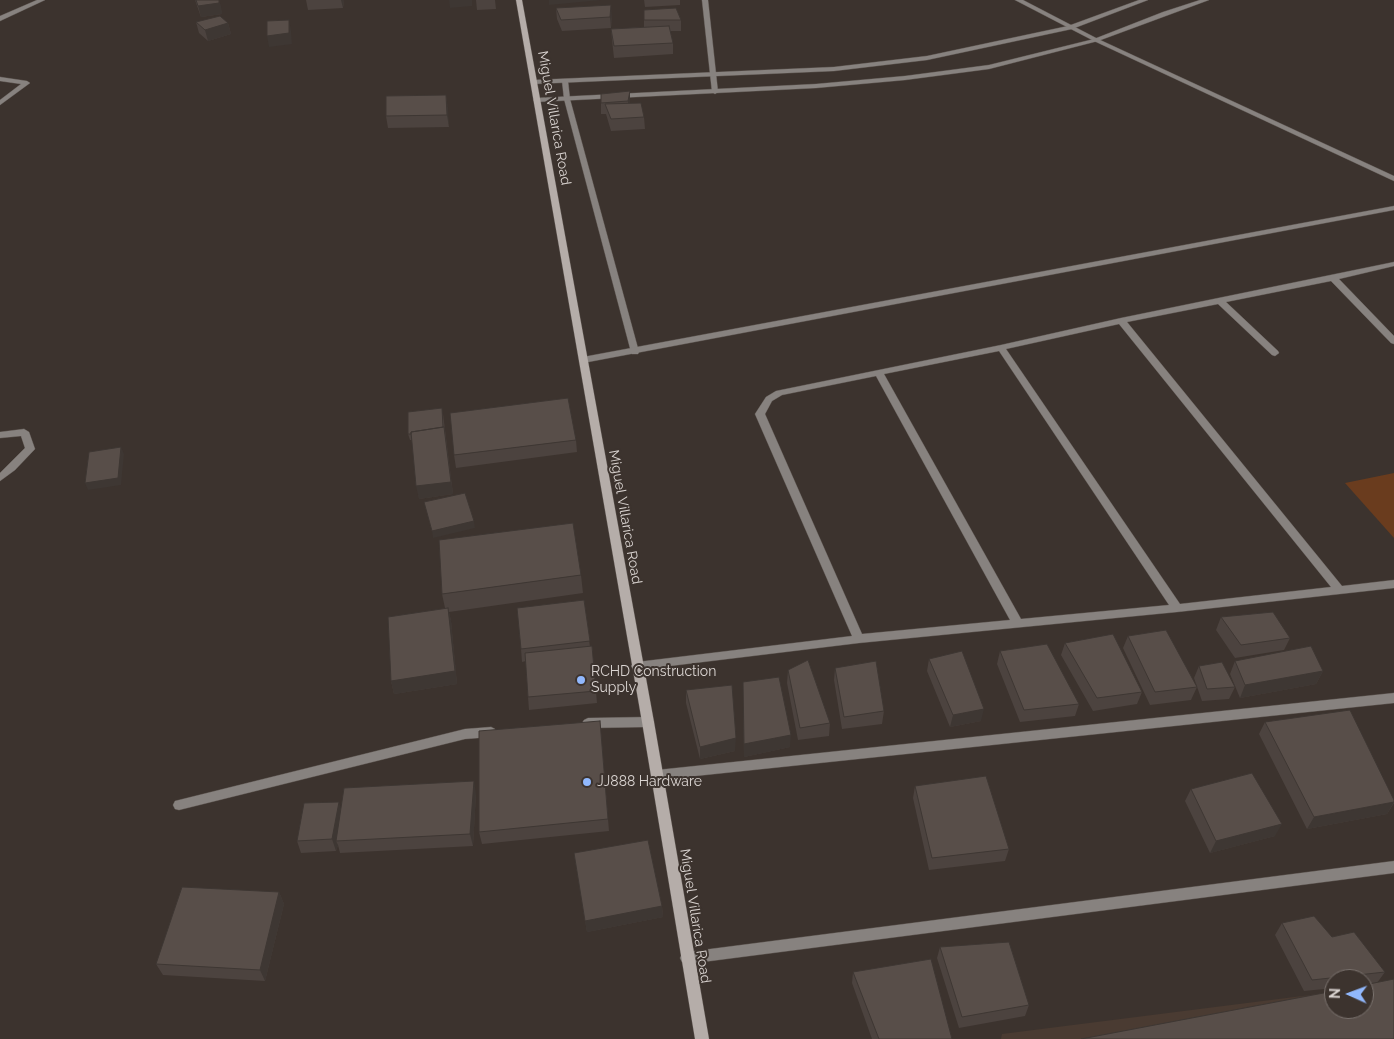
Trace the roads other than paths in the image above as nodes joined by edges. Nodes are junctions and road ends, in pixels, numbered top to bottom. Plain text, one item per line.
1 (42, 0) edge
2 (519, 0) edge
3 (705, 0) edge
4 (1018, 0) edge
5 (1145, 0) edge
6 (1206, 0) edge
7 (0, 20) edge
8 (1070, 28) junction
9 (1096, 40) junction
10 (714, 75) junction
11 (0, 79) edge
12 (565, 81) junction
13 (533, 82) junction
14 (715, 92) junction
15 (567, 99) junction
16 (536, 100) junction
17 (0, 103) edge
18 (1394, 179) edge
19 (1394, 208) edge
20 (1394, 264) edge
21 (1333, 278) junction
22 (1221, 302) junction
23 (1121, 321) junction
24 (1394, 341) edge
25 (1000, 348) junction
26 (635, 352) junction
27 (1275, 353) dead end
28 (583, 360) junction
29 (879, 373) junction
30 (0, 435) edge
31 (0, 478) edge
32 (1394, 584) edge
33 (1339, 590) junction
34 (1177, 608) junction
35 (1018, 624) junction
36 (859, 639) junction
37 (637, 666) junction
38 (1394, 698) edge
39 (648, 722) junction
40 (580, 724) edge
41 (502, 730) edge
42 (657, 775) junction
43 (179, 805) dead end
44 (1394, 867) edge
45 (687, 958) junction
46 (702, 1039) edge

1 - 7 street
2 - 13 main road, Miguel Villarica Road
3 - 10 street
4 - 8 street
5 - 8 street
6 - 9 street
8 - 9 street
8 - 10 street
9 - 14 street
9 - 18 street
10 - 12 street
10 - 14 street
11 - 17 street
12 - 13 street
12 - 15 street
13 - 16 main road, Miguel Villarica Road
14 - 15 street
15 - 16 street
15 - 26 street
16 - 28 main road, Miguel Villarica Road
19 - 26 street
20 - 21 street
21 - 22 street
21 - 24 street
22 - 23 street
22 - 27 street
23 - 25 street
23 - 33 street
25 - 29 street
25 - 34 street
26 - 28 street
28 - 37 main road, Miguel Villarica Road
29 - 35 street
29 - 36 street
30 - 31 street
32 - 33 street
33 - 34 street
34 - 35 street
35 - 36 street
36 - 37 street
37 - 39 main road, Miguel Villarica Road
38 - 42 street
39 - 40 street
39 - 42 main road, Miguel Villarica Road
41 - 43 street
42 - 45 main road, Miguel Villarica Road
44 - 45 street
45 - 46 main road, Miguel Villarica Road

